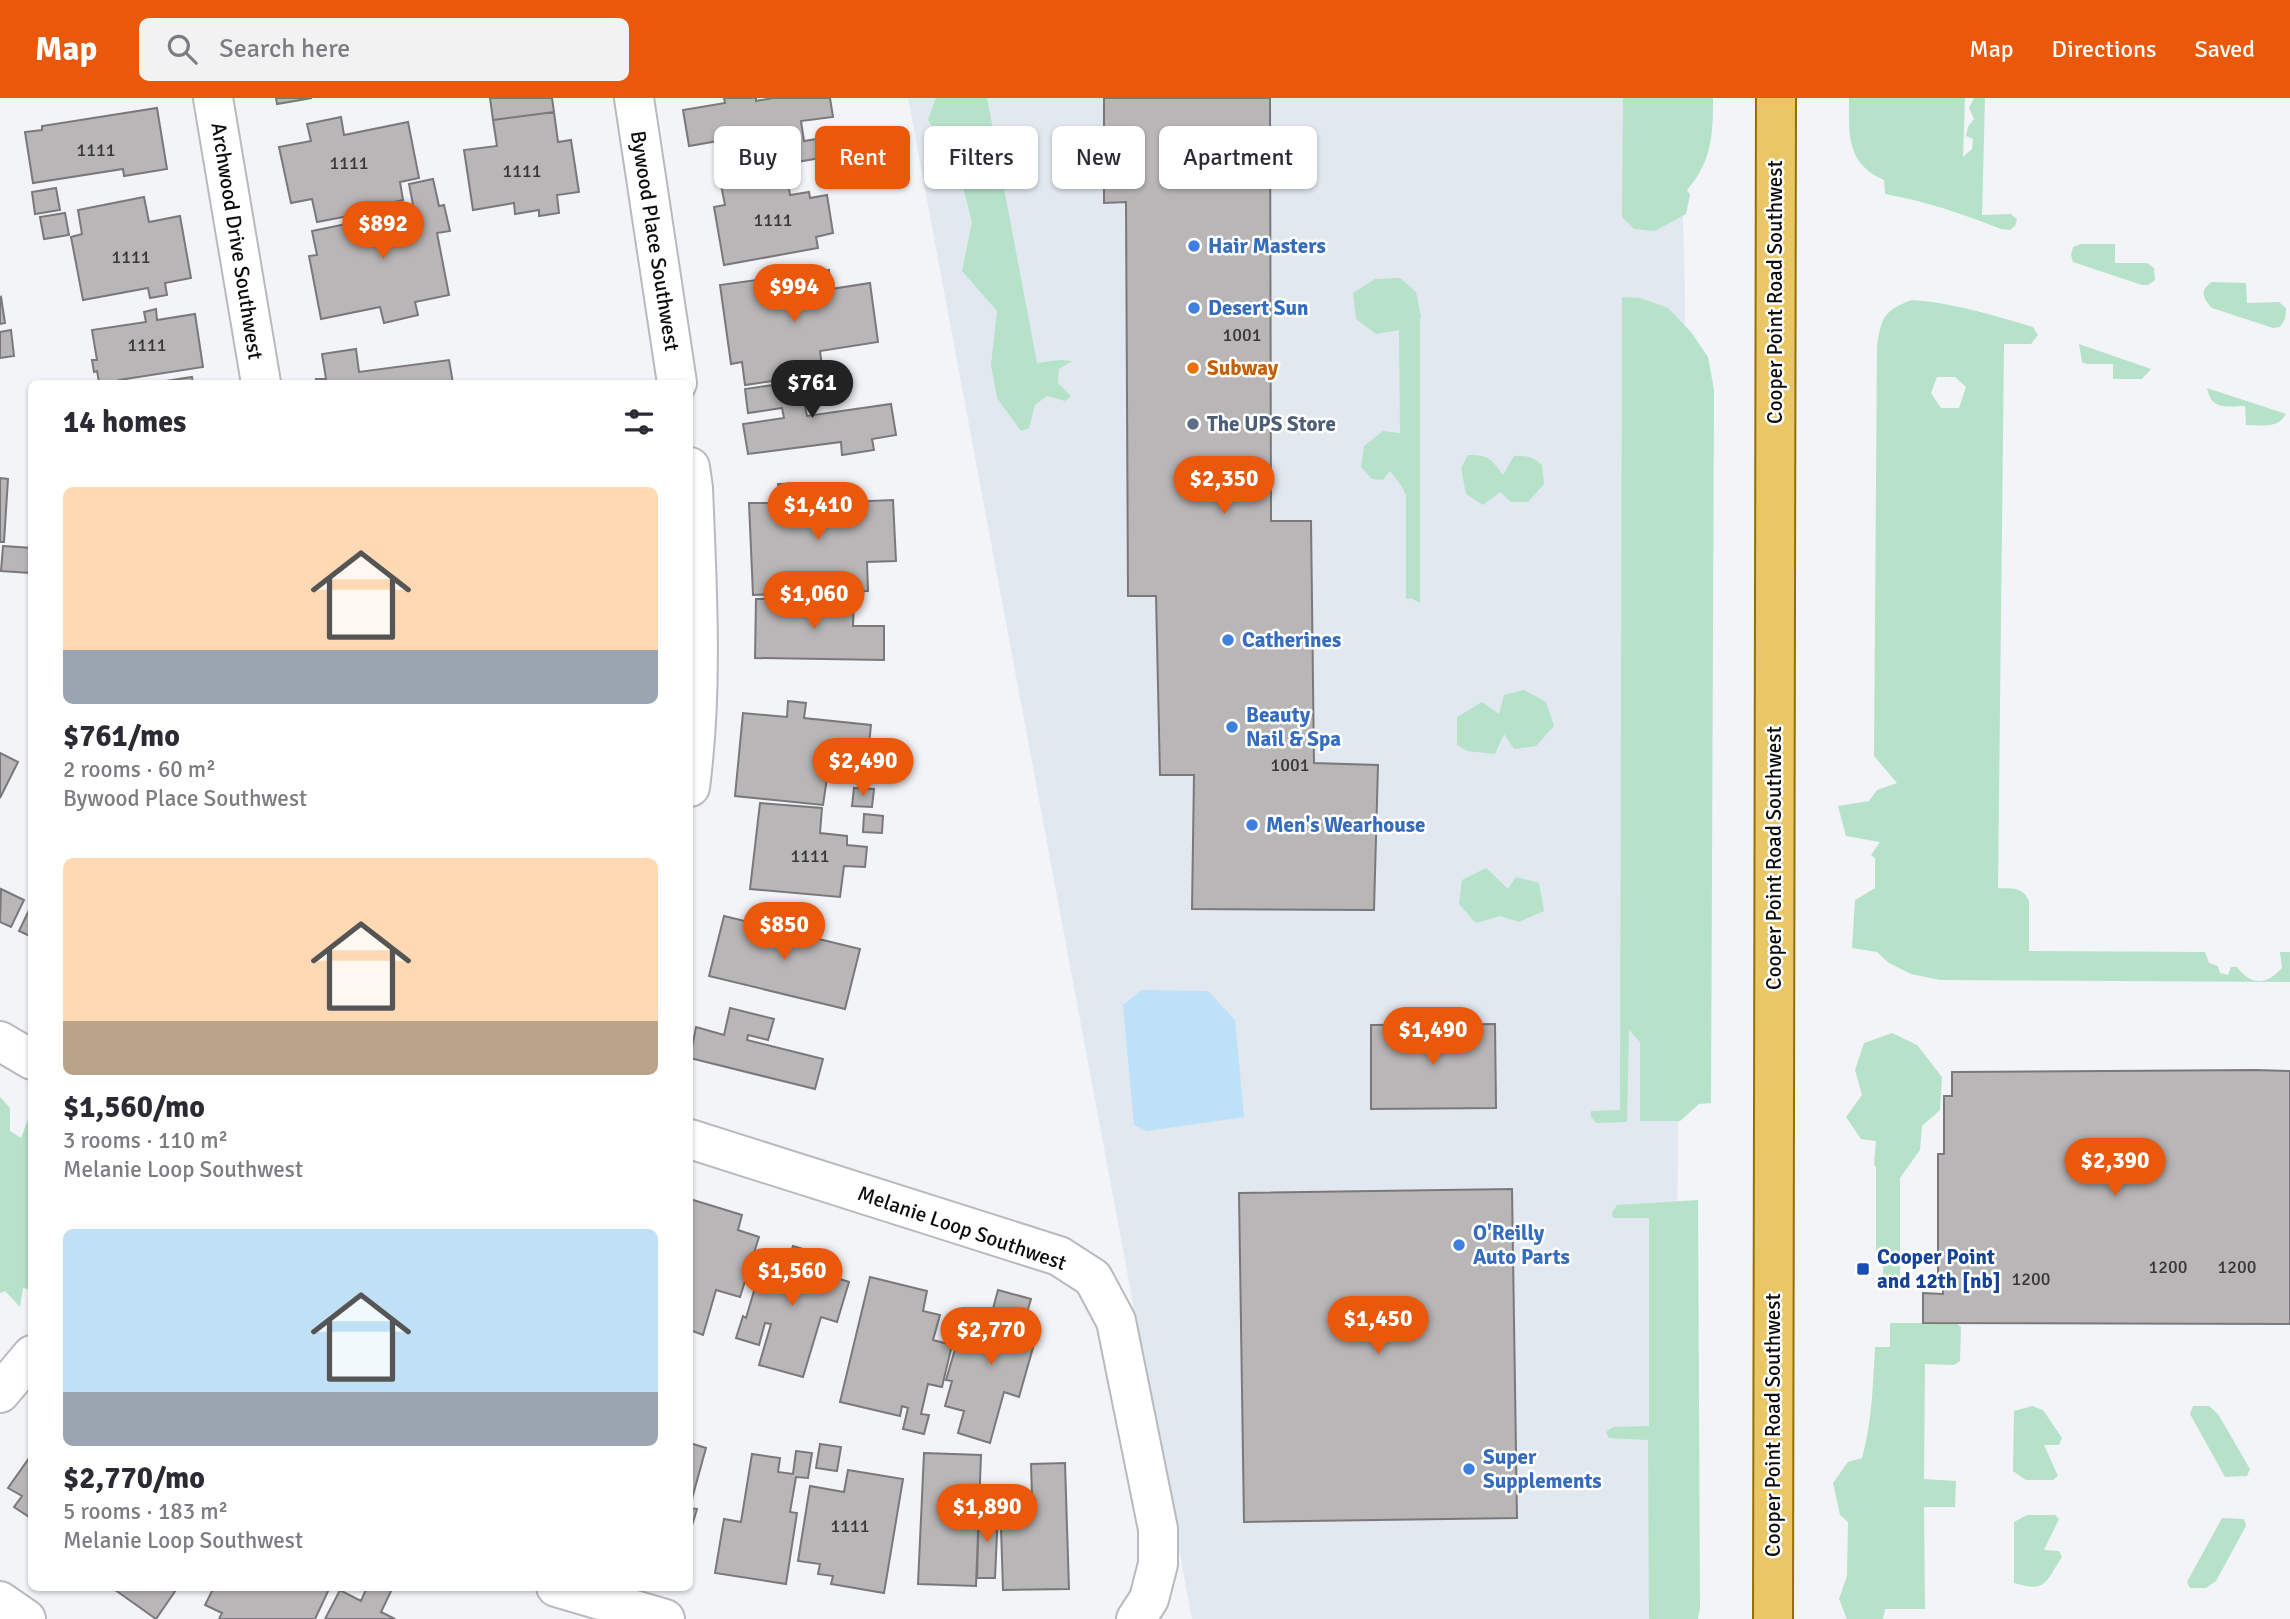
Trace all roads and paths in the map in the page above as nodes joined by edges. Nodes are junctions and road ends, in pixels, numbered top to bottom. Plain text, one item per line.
1 (213, 98) edge
2 (634, 98) edge
3 (1776, 98) edge
4 (260, 380) edge
5 (677, 380) edge
6 (693, 488) edge
7 (693, 763) edge
8 (0, 1041) edge
9 (28, 1058) edge
10 (693, 1140) edge
11 (28, 1360) edge
12 (0, 1394) edge
13 (570, 1591) edge
14 (0, 1601) edge
15 (26, 1619) edge
16 (665, 1619) edge
17 (1136, 1619) edge
18 (1773, 1619) edge

1 - 4 street, Archwood Drive Southwest
2 - 5 street, Bywood Place Southwest
3 - 18 main road, Cooper Point Road Southwest
6 - 7 street
8 - 9 street
10 - 17 street, Melanie Loop Southwest
11 - 12 street
13 - 16 street
14 - 15 street

